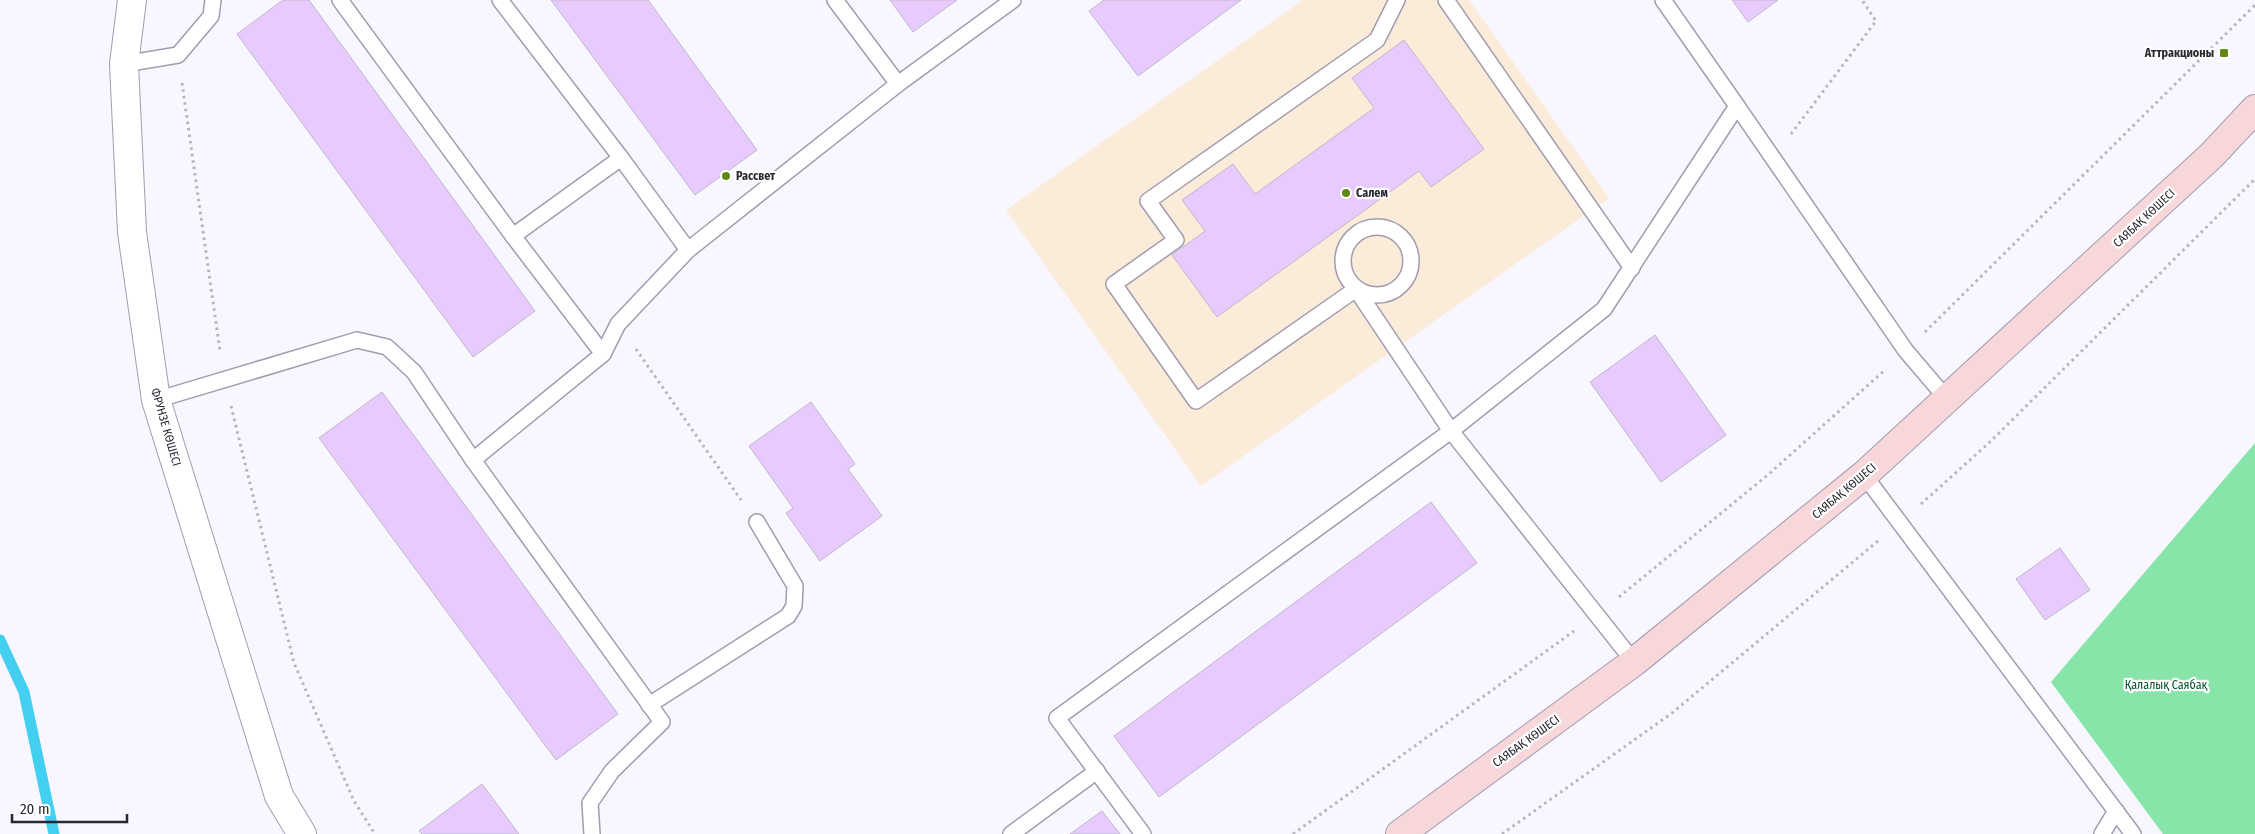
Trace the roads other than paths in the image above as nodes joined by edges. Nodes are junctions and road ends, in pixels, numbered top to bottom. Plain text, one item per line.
1 (132, 0) edge
2 (213, 0) edge
3 (340, 0) edge
4 (500, 0) edge
5 (835, 0) edge
6 (1013, 0) edge
7 (1397, 0) edge
8 (1446, 0) edge
9 (1663, 0) edge
10 (124, 64) junction
11 (898, 84) junction
12 (1737, 106) junction
13 (2255, 108) edge
14 (620, 158) junction
15 (513, 236) junction
16 (688, 250) junction
17 (1632, 268) junction
18 (1356, 289) junction
19 (602, 354) junction
20 (1947, 399) junction
21 (156, 400) junction
22 (1451, 431) junction
23 (473, 460) junction
24 (1864, 475) junction
25 (757, 522) road end
26 (1634, 662) junction
27 (649, 705) junction
28 (1097, 771) junction
29 (2116, 811) junction
30 (302, 834) edge
31 (592, 834) edge
32 (1011, 834) edge
33 (1143, 834) edge
34 (1400, 834) edge
35 (2102, 834) edge
36 (2133, 834) edge

1 - 10 street, ФРУНЗЕ КӨШЕСІ
2 - 10 lane
3 - 15 lane
4 - 14 lane
5 - 11 lane
6 - 11 lane
7 - 18 lane
8 - 17 lane
9 - 12 lane
10 - 21 street, ФРУНЗЕ КӨШЕСІ
11 - 16 lane
12 - 17 lane
12 - 20 lane
13 - 20 street, САЯБАҚ КӨШЕСІ
14 - 15 lane
14 - 16 lane
15 - 19 lane
16 - 19 lane
17 - 22 lane
18 - 18 lane
18 - 22 lane
19 - 23 lane
20 - 24 street, САЯБАҚ КӨШЕСІ
21 - 23 lane
21 - 30 street, ФРУНЗЕ КӨШЕСІ
22 - 26 lane
22 - 28 lane
23 - 27 lane
24 - 26 street, САЯБАҚ КӨШЕСІ
24 - 29 lane
25 - 27 lane
26 - 34 street, САЯБАҚ КӨШЕСІ
27 - 31 lane
28 - 32 lane
28 - 33 lane
29 - 35 lane
29 - 36 lane

